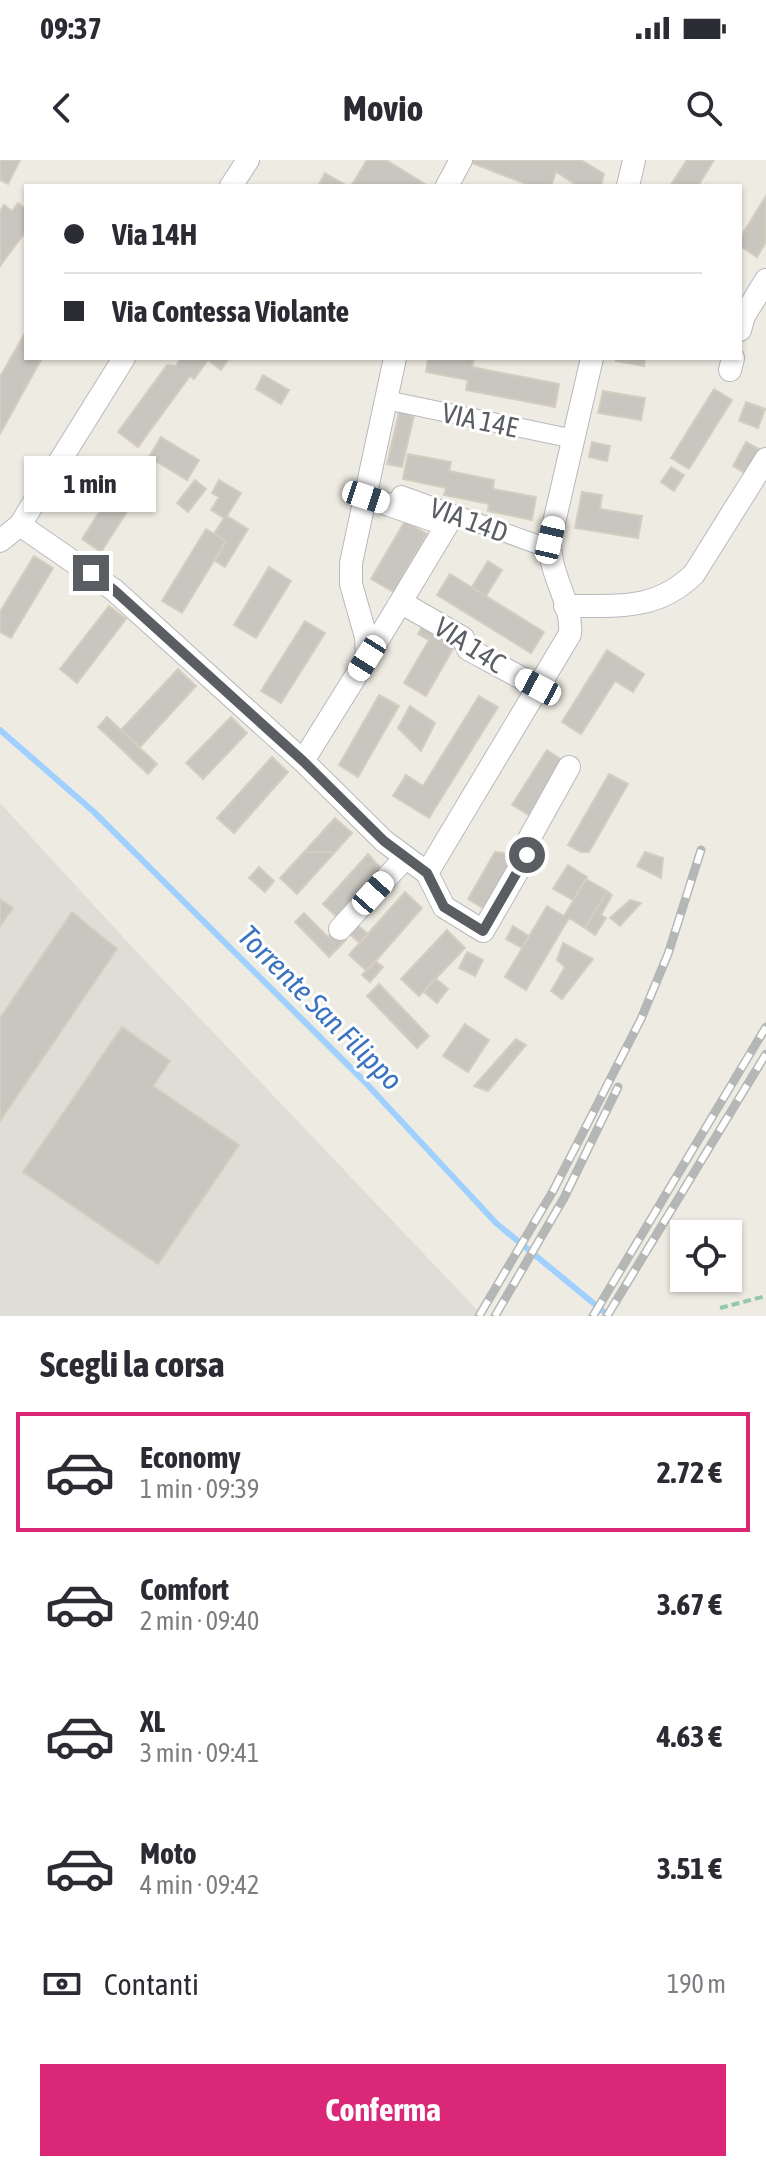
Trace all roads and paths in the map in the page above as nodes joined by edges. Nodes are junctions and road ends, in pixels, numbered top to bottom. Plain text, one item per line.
1 (248, 160) edge
2 (461, 160) edge
3 (634, 160) edge
4 (232, 184) edge
5 (448, 184) edge
6 (628, 184) edge
7 (756, 284) edge
8 (742, 323) edge
9 (123, 360) edge
10 (395, 360) edge
11 (592, 360) edge
12 (386, 400) junction
13 (574, 439) junction
14 (766, 459) edge
15 (366, 497) junction
16 (394, 506) junction
17 (20, 525) junction
18 (0, 541) edge
19 (550, 549) junction
20 (402, 603) junction
21 (565, 606) junction
22 (367, 658) junction
23 (538, 687) junction
24 (303, 761) junction
25 (569, 767) dead end
26 (405, 858) junction
27 (427, 873) junction
28 (340, 929) dead end
29 (766, 1296) edge
30 (720, 1308) dead end

1 - 4 street
2 - 5 street
3 - 6 street
7 - 8 street
9 - 17 street
10 - 12 street
11 - 13 street
12 - 13 street, VIA 14E
12 - 15 street
13 - 19 street
14 - 21 street
15 - 16 street
15 - 22 street
16 - 19 street, VIA 14D
16 - 20 street
17 - 18 street
17 - 24 street
19 - 21 street
20 - 22 street
20 - 23 street, VIA 14C
21 - 23 street
22 - 24 street
23 - 27 street
24 - 26 street
25 - 27 street
26 - 27 street
26 - 28 street
29 - 30 path

